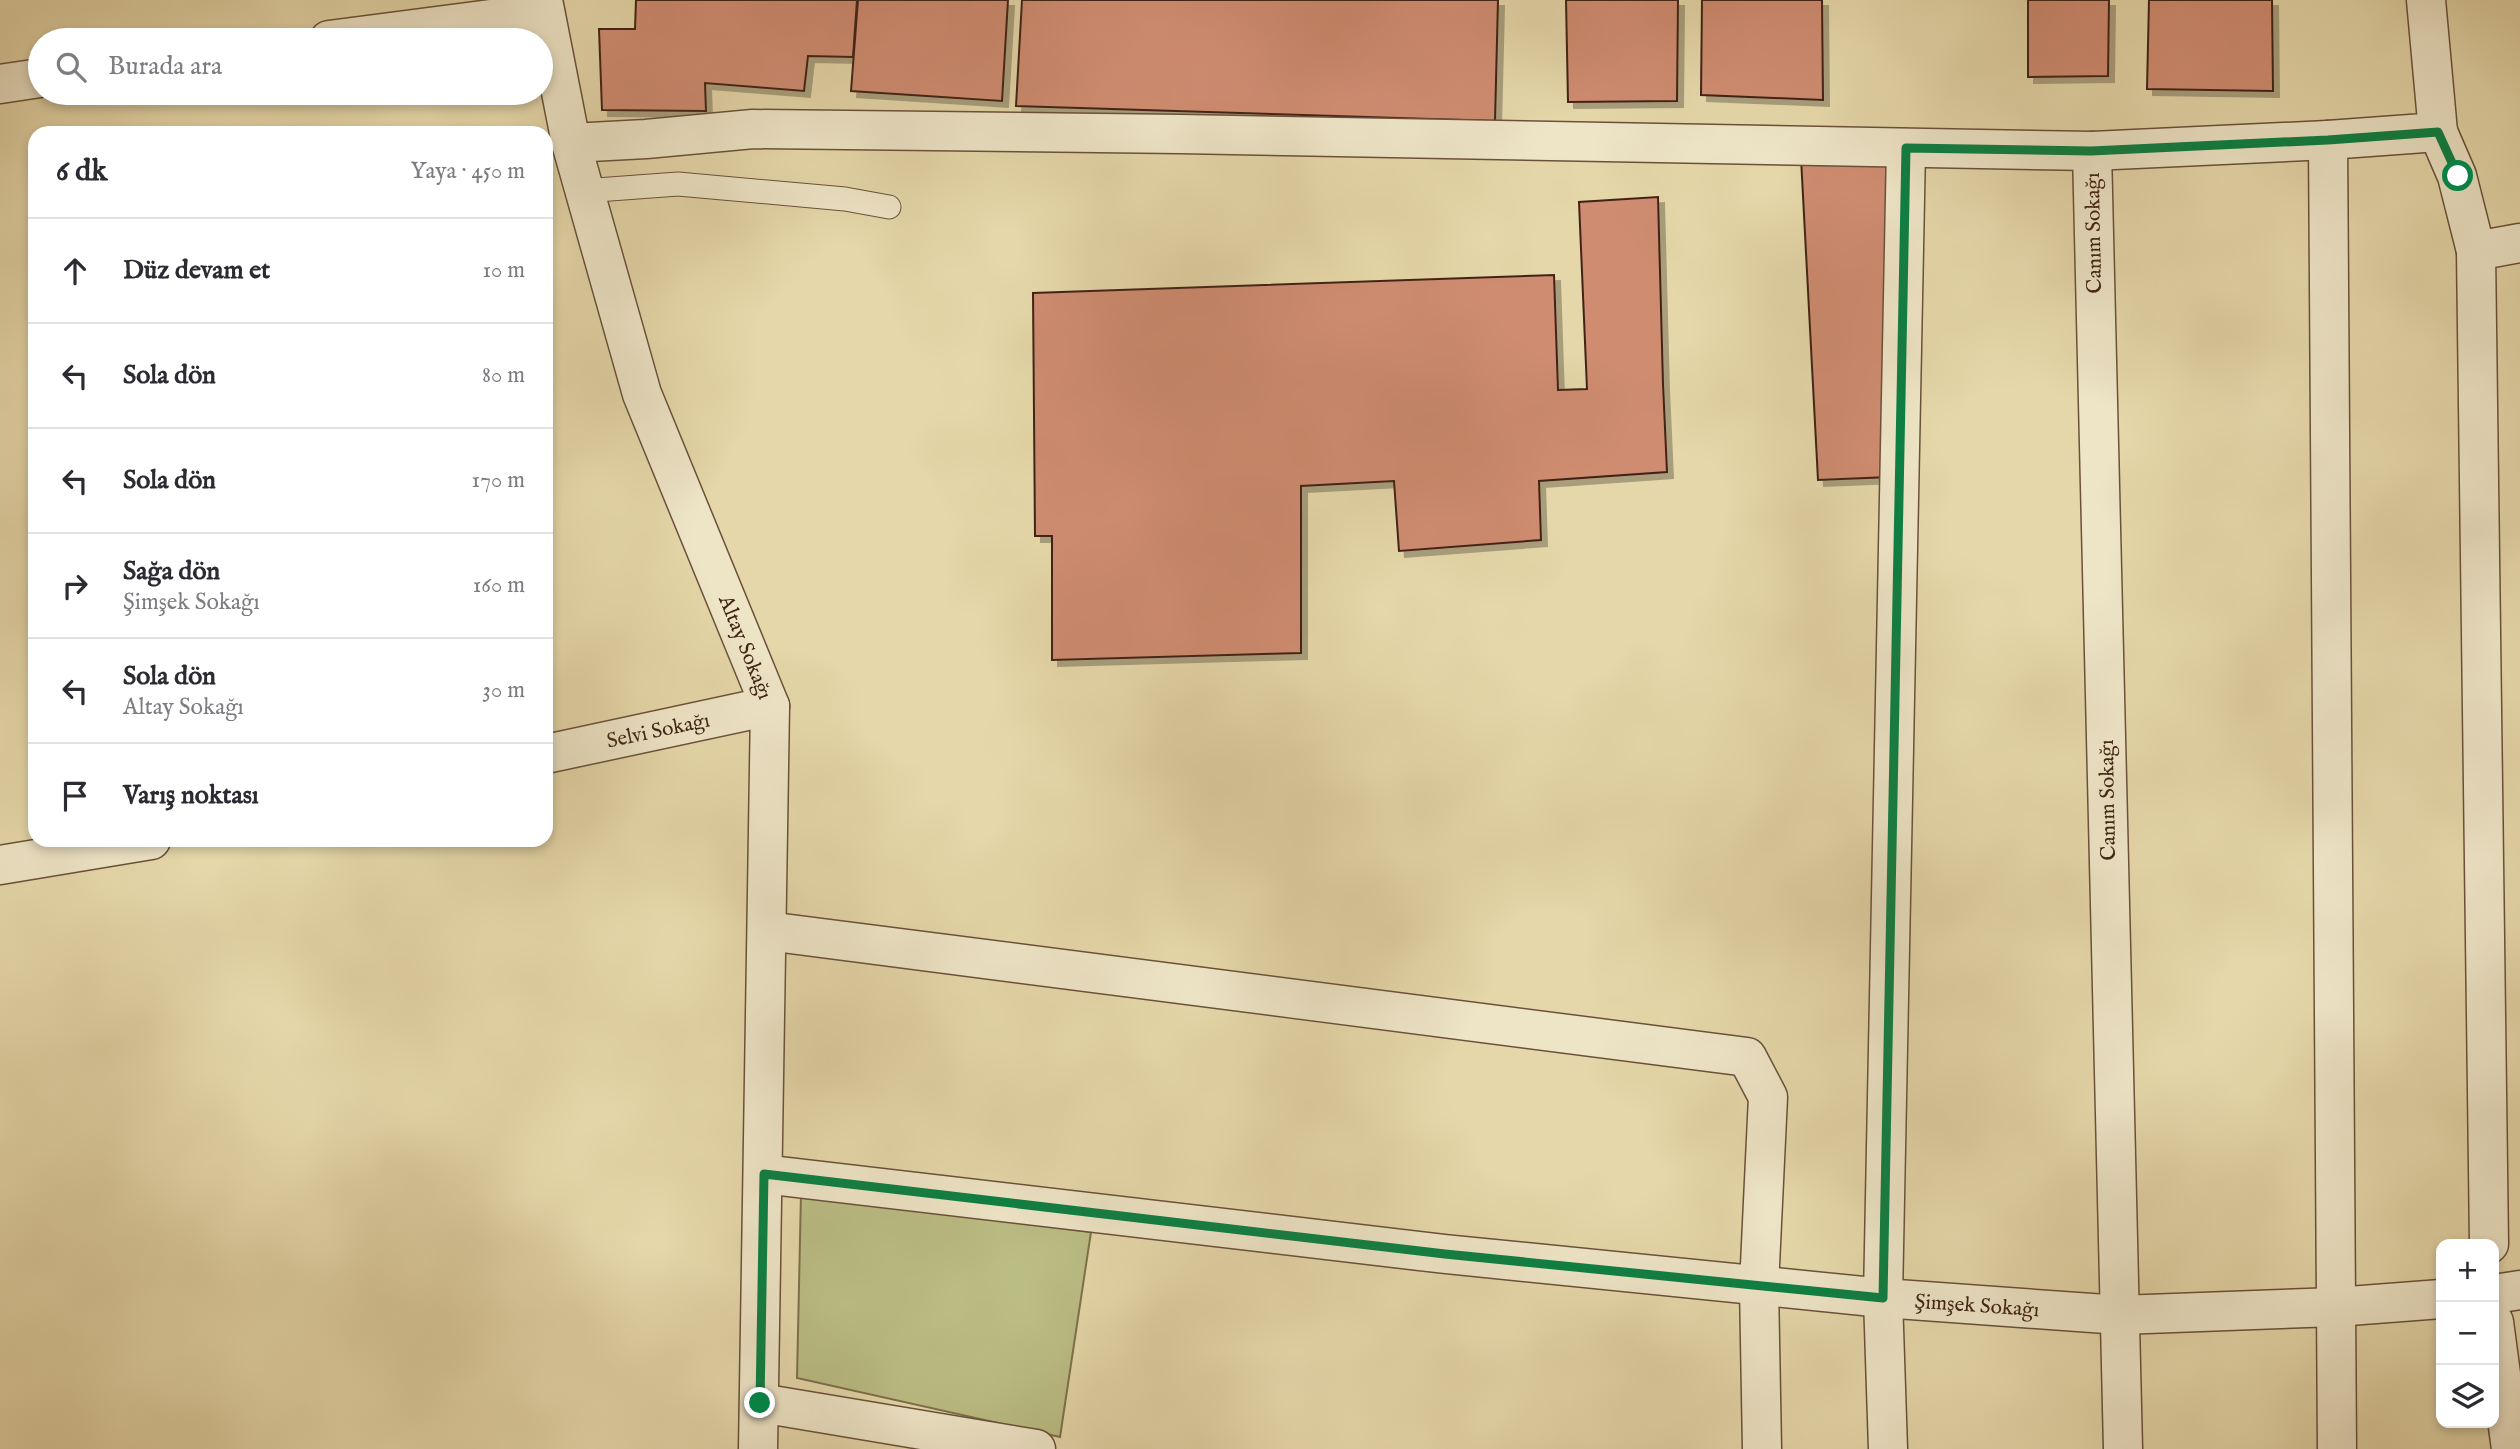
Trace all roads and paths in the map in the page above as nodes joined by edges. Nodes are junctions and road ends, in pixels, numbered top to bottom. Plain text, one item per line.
1 (2426, 0) edge
2 (544, 6) edge
3 (405, 28) edge
4 (548, 28) edge
5 (553, 52) edge
6 (28, 80) edge
7 (0, 84) edge
8 (2438, 132) junction
9 (2328, 140) junction
10 (571, 143) junction
11 (1906, 148) junction
12 (2091, 151) junction
13 (583, 191) junction
14 (888, 206) dead end
15 (2520, 243) edge
16 (2476, 251) junction
17 (770, 706) junction
18 (553, 752) edge
19 (109, 847) edge
20 (0, 865) edge
21 (767, 931) junction
22 (764, 1174) junction
23 (2489, 1239) edge
24 (1759, 1286) junction
25 (2520, 1290) edge
26 (2499, 1293) edge
27 (1883, 1298) junction
28 (2436, 1299) edge
29 (2336, 1307) junction
30 (2120, 1315) junction
31 (2499, 1359) edge
32 (760, 1403) junction
33 (758, 1449) edge
34 (1032, 1449) edge
35 (1762, 1449) edge
36 (1888, 1449) edge
37 (2123, 1449) edge
38 (2336, 1449) edge
39 (2511, 1449) edge

1 - 8 street
2 - 3 street
2 - 4 street, Altay Sokağı
5 - 10 street, Altay Sokağı
6 - 7 street
8 - 9 street
8 - 16 street
9 - 12 street
9 - 29 street
10 - 11 street
10 - 13 street, Altay Sokağı
11 - 12 street
11 - 27 street
12 - 30 street, Canım Sokağı
13 - 14 lane
13 - 17 street, Altay Sokağı
15 - 16 street
16 - 23 street
17 - 18 street, Selvi Sokağı
17 - 21 street, Altay Sokağı
19 - 20 street
21 - 22 street, Altay Sokağı
21 - 24 street
22 - 24 street, Şimşek Sokağı
22 - 32 street, Altay Sokağı
24 - 27 street, Şimşek Sokağı
24 - 35 street
25 - 26 street
27 - 30 street, Şimşek Sokağı
27 - 36 street
28 - 29 street, Şimşek Sokağı
29 - 30 street, Şimşek Sokağı
29 - 38 street
30 - 37 street, Canım Sokağı
31 - 39 street
32 - 33 street, Altay Sokağı
32 - 34 street

